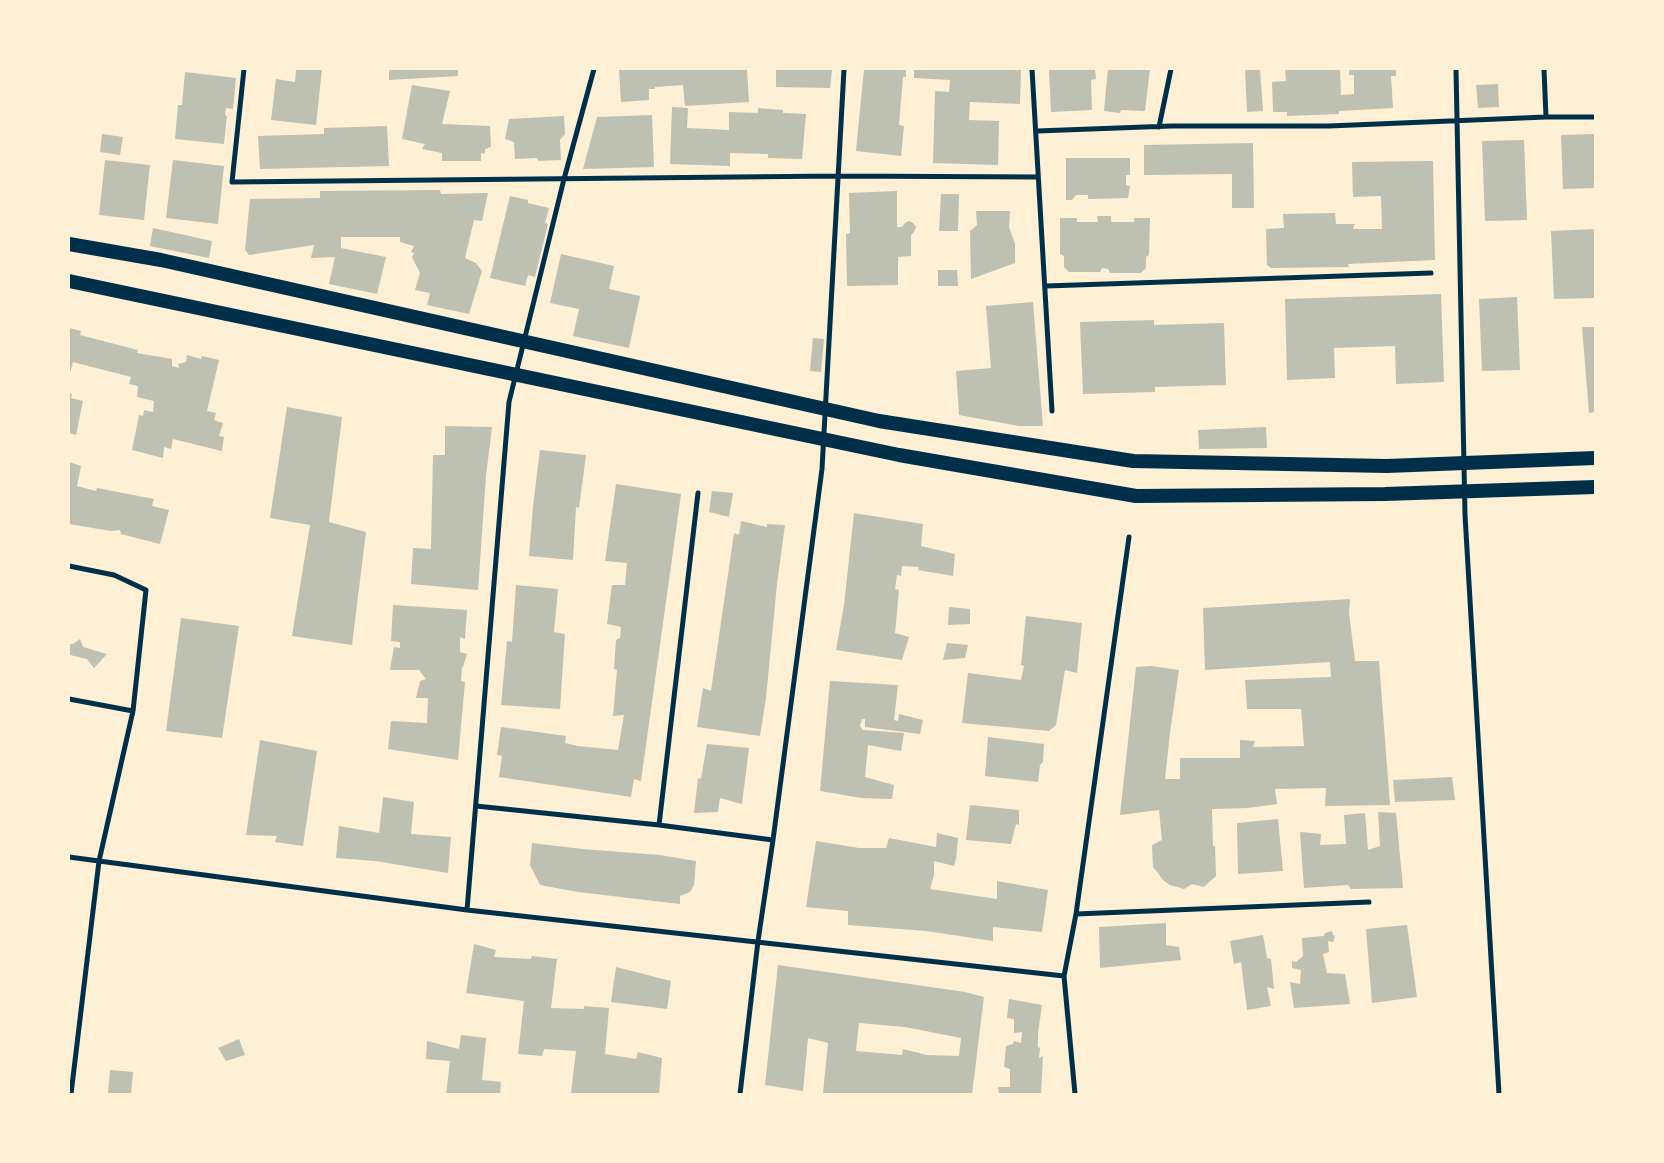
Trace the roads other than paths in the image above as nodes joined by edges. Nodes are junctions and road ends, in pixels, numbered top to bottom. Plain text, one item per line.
1 (244, 69) edge
2 (594, 69) edge
3 (844, 69) edge
4 (1032, 69) edge
5 (1171, 69) edge
6 (1456, 69) edge
7 (1544, 69) edge
8 (1546, 117) junction
9 (1595, 117) edge
10 (1457, 120) junction
11 (1159, 126) junction
12 (1037, 131) junction
13 (837, 176) junction
14 (1038, 177) junction
15 (564, 179) junction
16 (69, 244) edge
17 (1431, 273) dead end
18 (69, 281) edge
19 (1046, 286) junction
20 (1052, 411) dead end
21 (1595, 458) edge
22 (1595, 487) edge
23 (698, 493) dead end
24 (1129, 537) dead end
25 (69, 566) edge
26 (69, 699) edge
27 (133, 711) junction
28 (476, 806) junction
29 (659, 825) junction
30 (773, 840) junction
31 (69, 857) edge
32 (100, 861) junction
33 (1369, 902) dead end
34 (467, 910) junction
35 (1076, 914) junction
36 (758, 941) junction
37 (1064, 976) junction
38 (71, 1094) edge
39 (740, 1094) edge
40 (1075, 1094) edge
41 (1499, 1094) edge

1 - 15 street
2 - 15 street
3 - 13 street
4 - 12 street
5 - 11 street
6 - 10 street
7 - 8 street
8 - 9 street
8 - 10 street
10 - 11 street
10 - 41 street
11 - 12 street
12 - 14 street
13 - 14 street
13 - 15 street
13 - 30 street
14 - 19 street
15 - 28 street
16 - 21 highway
17 - 19 street
18 - 22 highway
19 - 20 street
23 - 29 street
24 - 35 street
25 - 27 street
26 - 27 street
27 - 32 street
28 - 29 street
28 - 34 street
29 - 30 street
30 - 36 street
31 - 32 street
32 - 34 street
32 - 38 street
33 - 35 street
34 - 36 street
35 - 37 street
36 - 37 street
36 - 39 street
37 - 40 street

